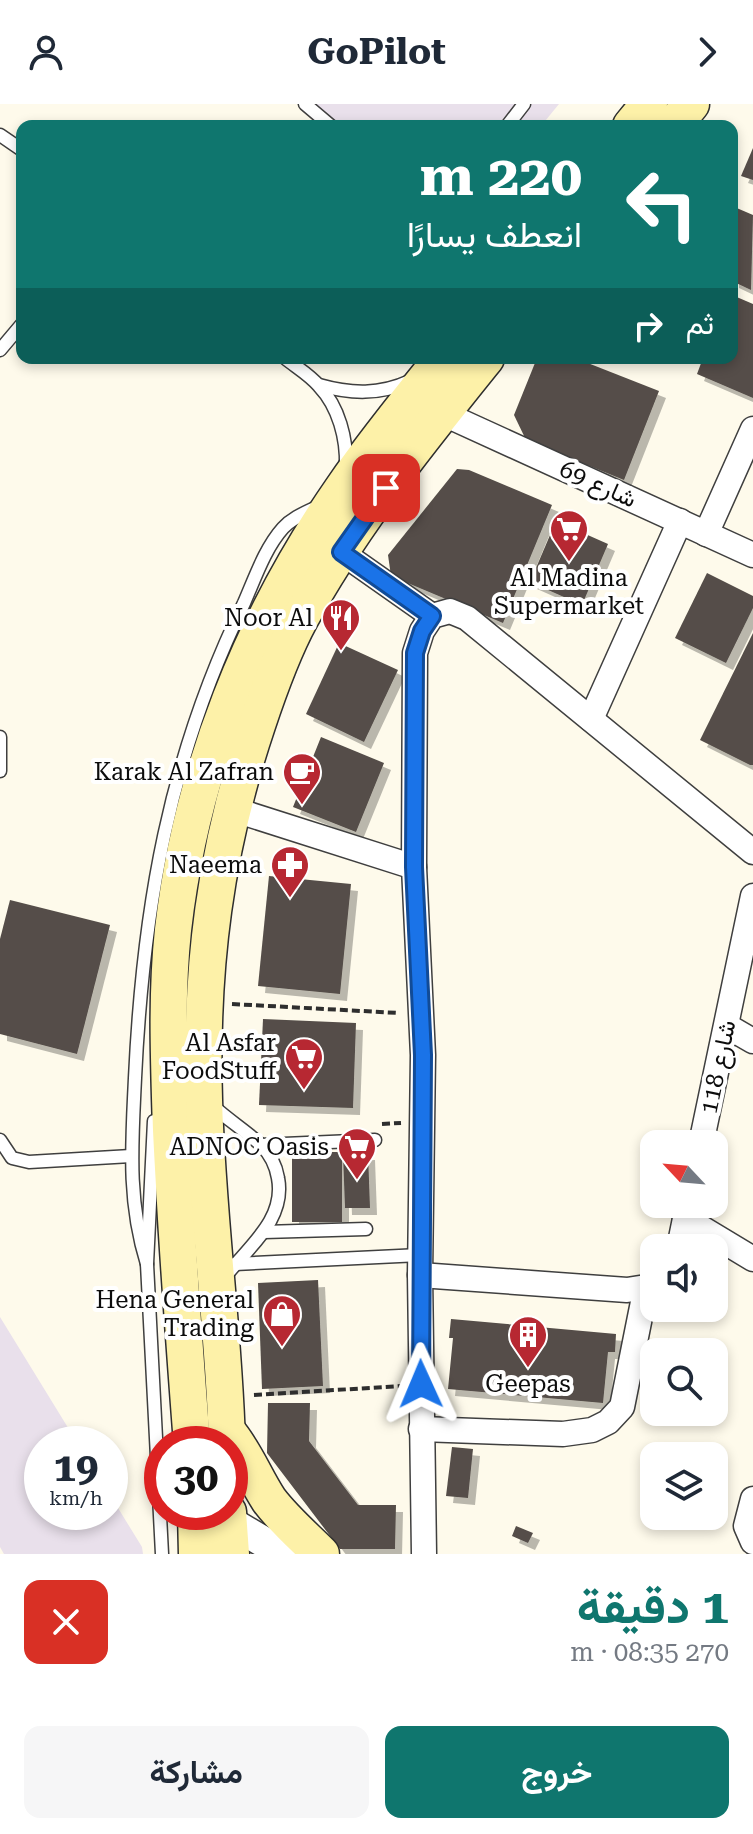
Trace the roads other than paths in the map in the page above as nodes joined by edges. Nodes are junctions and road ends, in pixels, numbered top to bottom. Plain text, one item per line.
1 (305, 104) edge
2 (524, 104) edge
3 (649, 104) edge
4 (691, 104) edge
5 (324, 120) edge
6 (512, 120) edge
7 (636, 120) edge
8 (678, 120) edge
9 (16, 331) edge
10 (0, 350) edge
11 (293, 364) edge
12 (437, 364) edge
13 (438, 364) edge
14 (481, 364) edge
15 (319, 385) junction
16 (442, 413) junction
17 (753, 429) edge
18 (340, 492) junction
19 (680, 521) junction
20 (706, 534) junction
21 (341, 552) junction
22 (753, 555) edge
23 (432, 616) junction
24 (591, 719) junction
25 (0, 737) edge
26 (0, 771) edge
27 (232, 809) junction
28 (753, 852) edge
29 (414, 867) junction
30 (753, 896) edge
31 (727, 1026) junction
32 (753, 1041) edge
33 (169, 1060) junction
34 (204, 1098) junction
35 (704, 1130) edge
36 (0, 1140) edge
37 (375, 1140) dead end
38 (261, 1145) junction
39 (131, 1156) junction
40 (697, 1218) edge
41 (366, 1229) dead end
42 (264, 1232) junction
43 (753, 1259) edge
44 (147, 1264) junction
45 (420, 1265) junction
46 (225, 1277) junction
47 (640, 1287) edge
48 (641, 1322) edge
49 (226, 1424) edge
50 (191, 1426) edge
51 (421, 1429) junction
52 (753, 1499) edge
53 (207, 1535) edge
54 (753, 1542) edge
55 (421, 1551) edge
56 (284, 1554) edge
57 (321, 1554) edge

1 - 5 lane
2 - 6 lane
3 - 7 main road
4 - 8 main road
9 - 10 lane
11 - 15 lane
12 - 15 lane
13 - 18 main road
14 - 16 main road
15 - 18 lane
16 - 19 street, شارع 69
16 - 21 main road
17 - 20 street
18 - 33 main road
18 - 39 lane
19 - 20 street, شارع 69
19 - 24 street
20 - 22 street, شارع 69
21 - 23 street
21 - 27 main road
23 - 24 street
23 - 29 street
24 - 28 street
25 - 26 lane
27 - 29 street
27 - 34 main road
29 - 45 street
30 - 31 street, شارع 118
31 - 32 street
31 - 35 street, شارع 118
33 - 44 lane
33 - 50 main road
34 - 38 lane
34 - 46 main road
36 - 39 lane
37 - 38 lane
38 - 42 lane
39 - 44 lane
40 - 43 street
41 - 42 lane
42 - 46 lane
44 - 53 lane
45 - 46 lane
45 - 47 street
45 - 51 street
46 - 49 main road
48 - 51 street
49 - 57 main road
51 - 55 street
52 - 54 street
53 - 56 street

